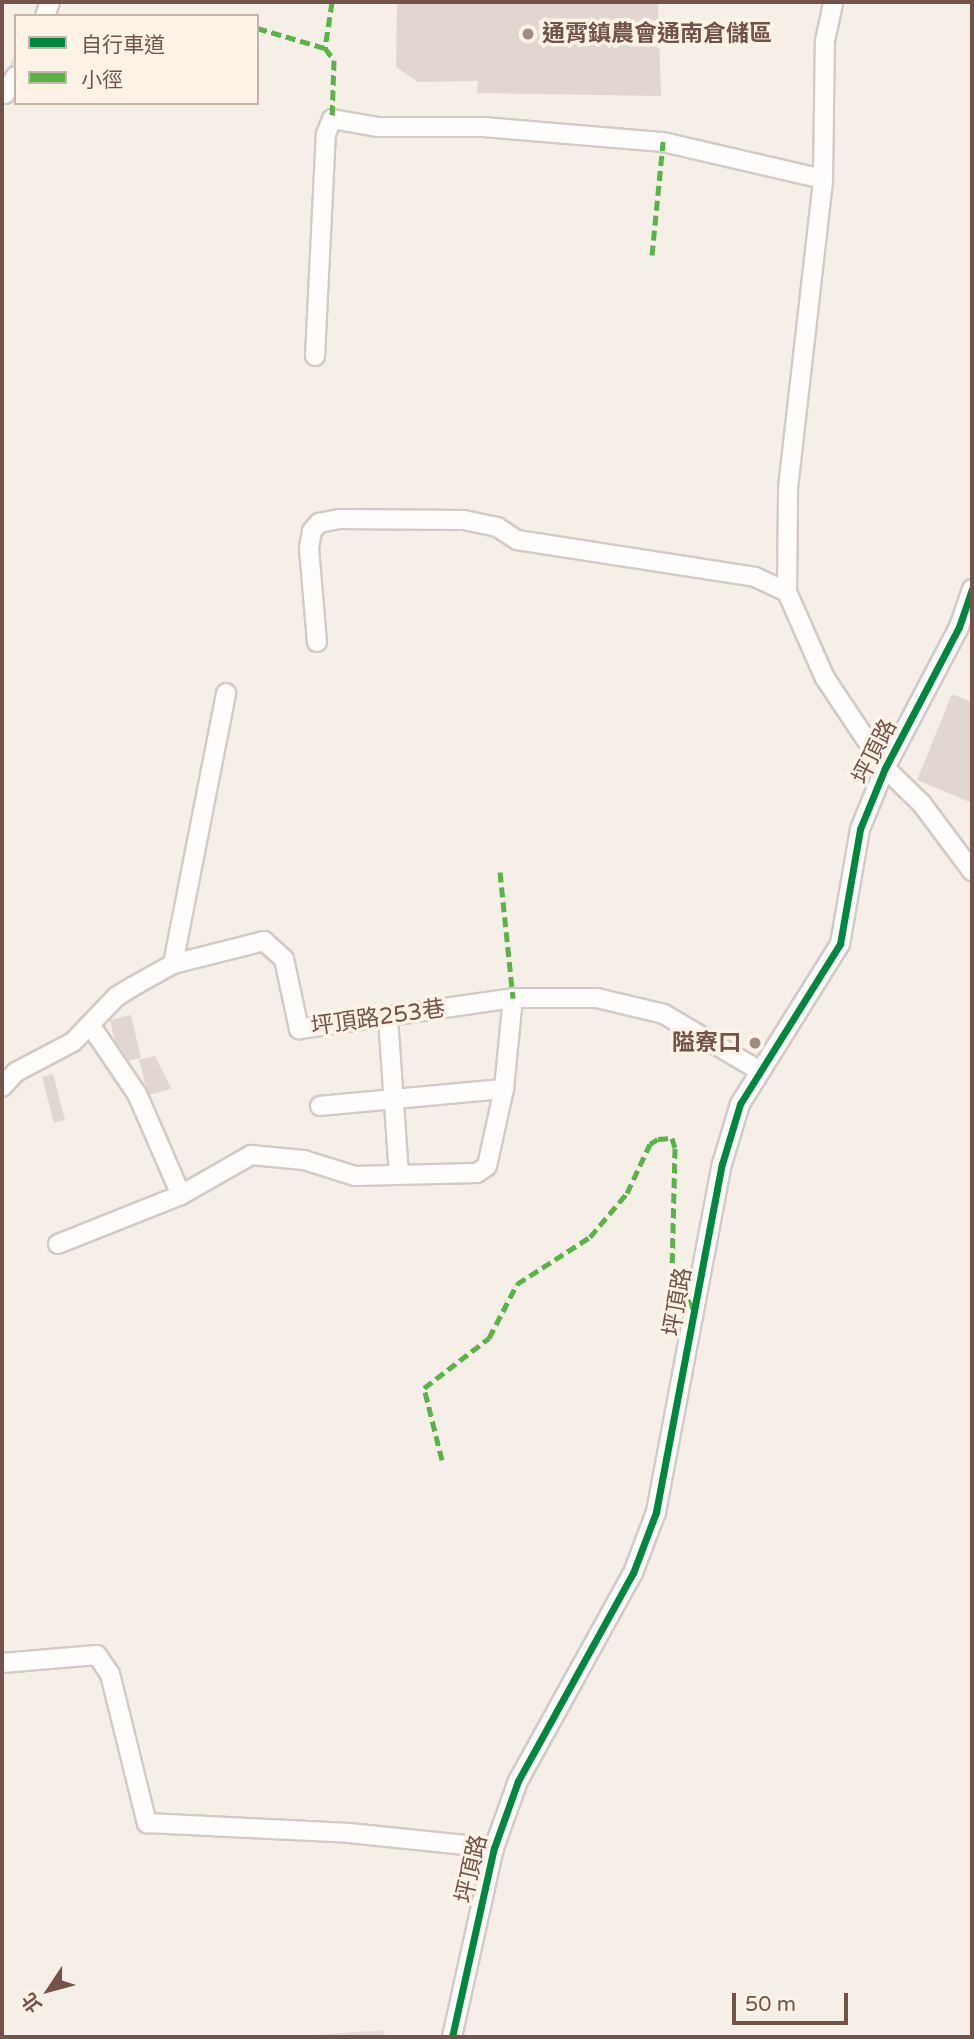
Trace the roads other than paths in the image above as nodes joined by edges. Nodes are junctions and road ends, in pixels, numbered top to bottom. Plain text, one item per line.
1 (833, 2) edge
2 (14, 79) edge
3 (5, 94) dead end
4 (823, 179) junction
5 (315, 356) dead end
6 (972, 589) edge
7 (787, 593) junction
8 (317, 642) dead end
9 (226, 693) dead end
10 (885, 768) junction
11 (972, 871) edge
12 (173, 964) junction
13 (513, 998) junction
14 (388, 1018) junction
15 (91, 1026) junction
16 (760, 1071) junction
17 (2, 1087) edge
18 (504, 1089) junction
19 (396, 1099) junction
20 (320, 1106) dead end
21 (398, 1175) junction
22 (181, 1195) junction
23 (58, 1244) dead end
24 (2, 1663) edge
25 (494, 1848) junction
26 (452, 2037) edge

1 - 4 street
2 - 3 street
4 - 5 street
4 - 7 street
6 - 10 street, 坪頂路
7 - 8 street
7 - 10 street
9 - 12 street
10 - 11 street
10 - 16 street, 坪頂路
12 - 14 street, 坪頂路253巷
12 - 15 street, 坪頂路253巷
13 - 14 street, 坪頂路253巷
13 - 16 street, 坪頂路253巷
13 - 18 street
14 - 19 street
15 - 17 street, 坪頂路253巷
15 - 22 street
16 - 25 street, 坪頂路
18 - 19 street
18 - 21 street
19 - 20 street
19 - 21 street
21 - 22 street
22 - 23 street
24 - 25 street
25 - 26 street, 坪頂路

